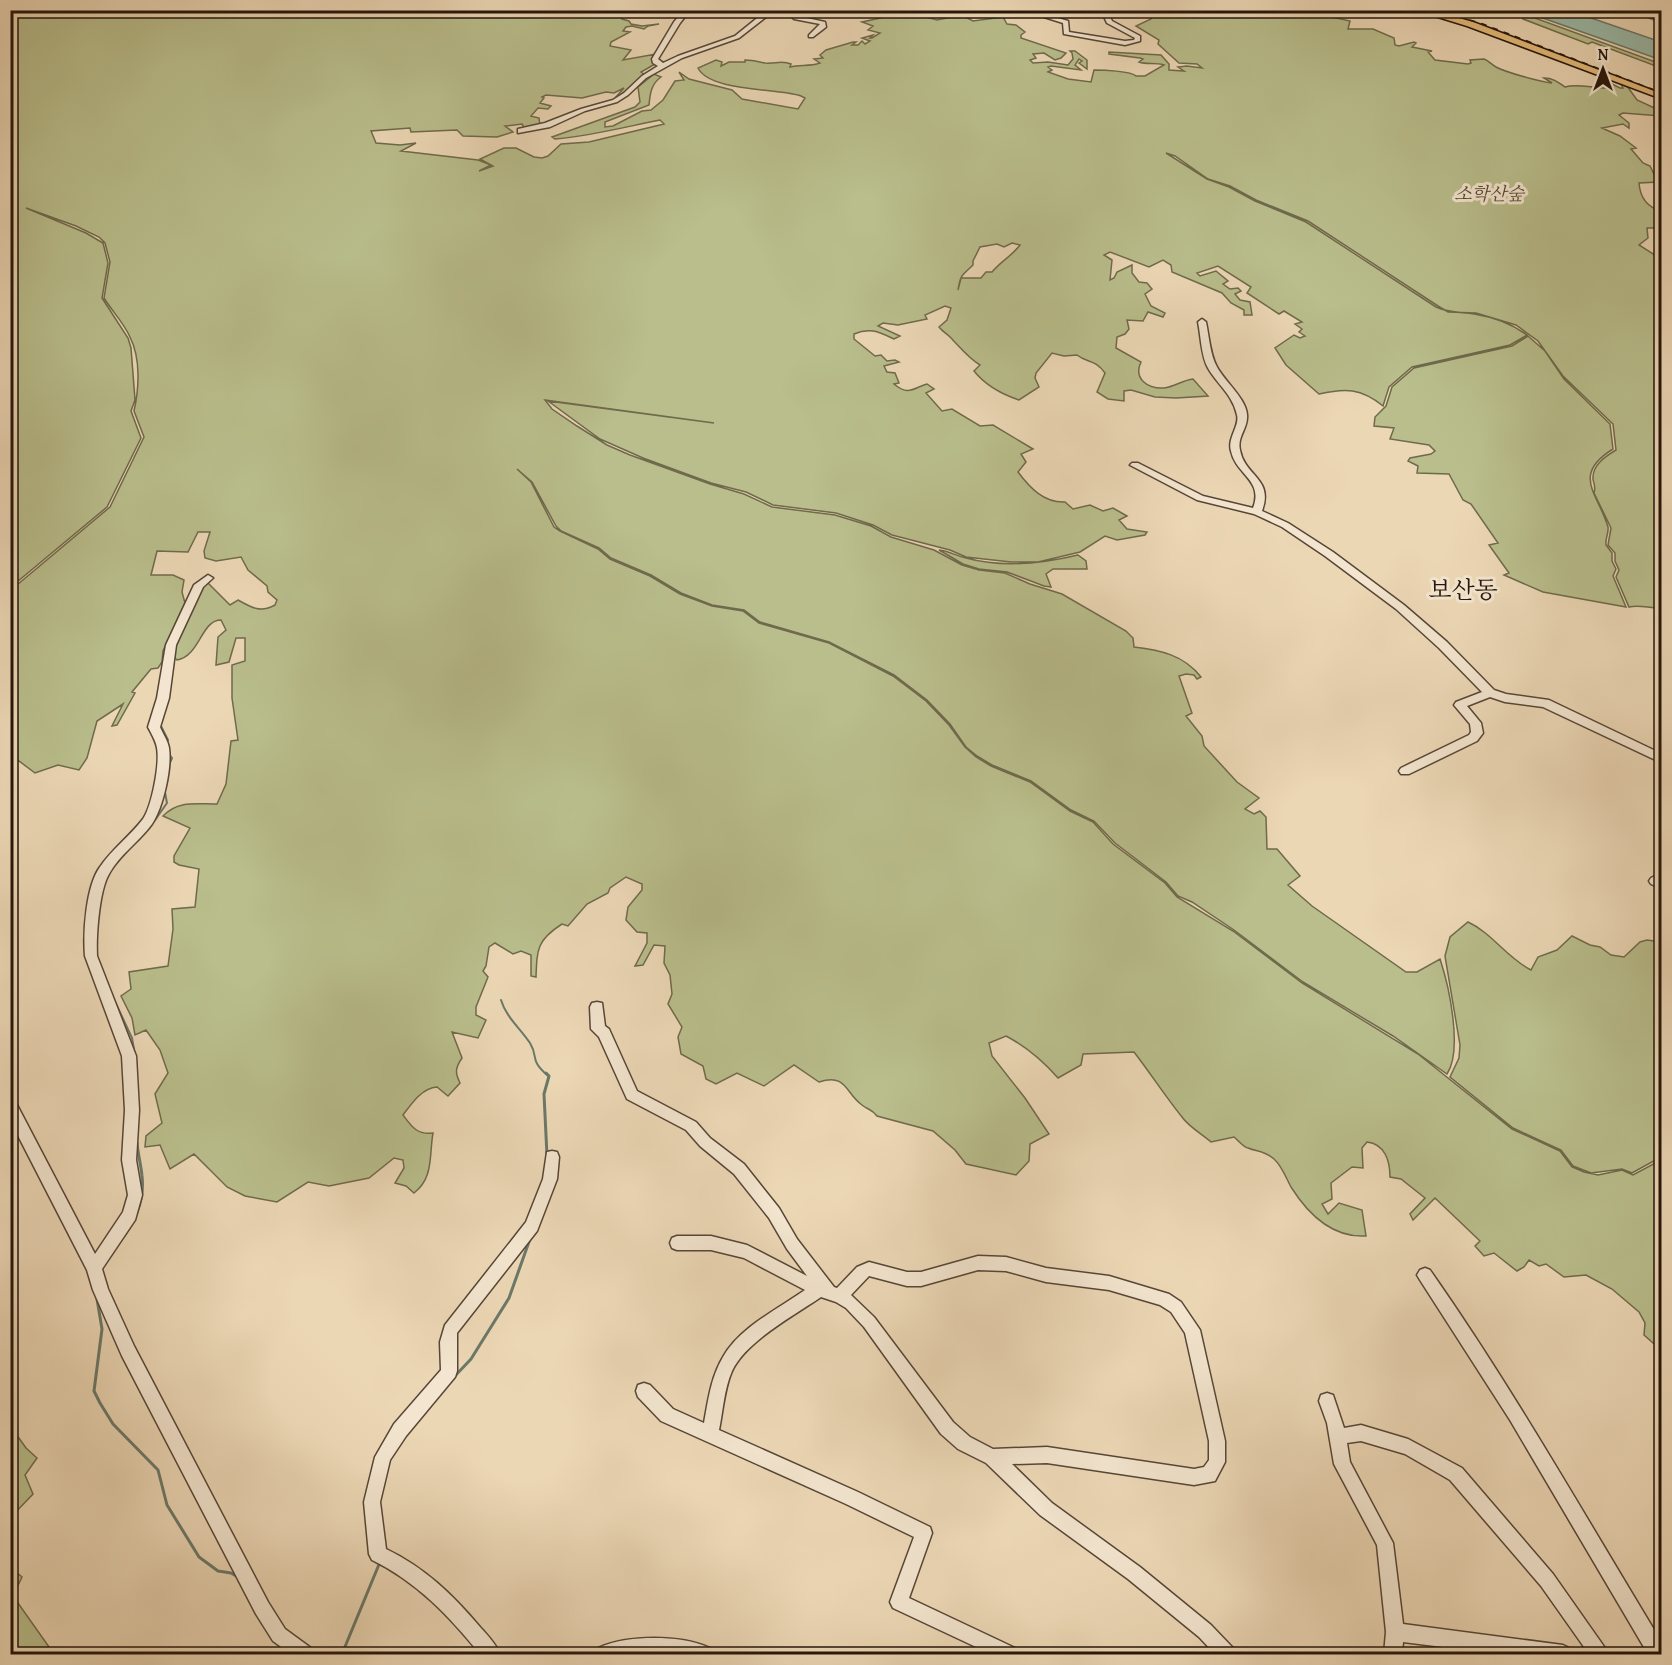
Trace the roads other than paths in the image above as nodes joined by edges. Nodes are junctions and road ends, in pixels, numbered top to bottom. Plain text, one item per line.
1 (710, 10) edge
2 (772, 10) edge
3 (795, 10) edge
4 (1039, 10) edge
5 (1104, 10) edge
6 (1419, 10) edge
7 (1638, 10) edge
8 (688, 12) edge
9 (1662, 19) edge
10 (811, 36) dead end
11 (663, 66) junction
12 (1662, 97) edge
13 (521, 131) dead end
14 (1202, 322) dead end
15 (1135, 465) dead end
16 (1257, 512) junction
17 (208, 578) dead end
18 (1490, 693) junction
19 (1662, 759) edge
20 (1405, 771) dead end
21 (597, 1008) dead end
22 (10, 1105) edge
23 (552, 1157) dead end
24 (677, 1243) dead end
25 (94, 1268) junction
26 (1425, 1275) dead end
27 (830, 1292) junction
28 (644, 1391) dead end
29 (1327, 1401) dead end
30 (710, 1435) junction
31 (1337, 1437) junction
32 (992, 1457) junction
33 (1395, 1632) junction
34 (305, 1654) edge
35 (491, 1654) edge
36 (604, 1654) edge
37 (704, 1654) edge
38 (1009, 1654) edge
39 (1227, 1654) edge
40 (1393, 1654) edge
41 (1563, 1654) edge
42 (1599, 1654) edge
43 (1658, 1654) edge

1 - 8 street
2 - 11 street
3 - 10 street
4 - 5 street
6 - 12 main road
7 - 9 street
8 - 11 street
11 - 13 street
14 - 16 street
15 - 16 street
16 - 18 street
17 - 25 street
18 - 19 street
18 - 20 street
21 - 27 street
22 - 25 street
23 - 35 street
24 - 27 street
25 - 34 street
26 - 43 street
27 - 30 street
27 - 32 street
27 - 32 street
28 - 30 street
29 - 31 street
30 - 38 street
31 - 33 street
31 - 42 street
32 - 39 street
33 - 40 street
33 - 41 street
36 - 37 street

